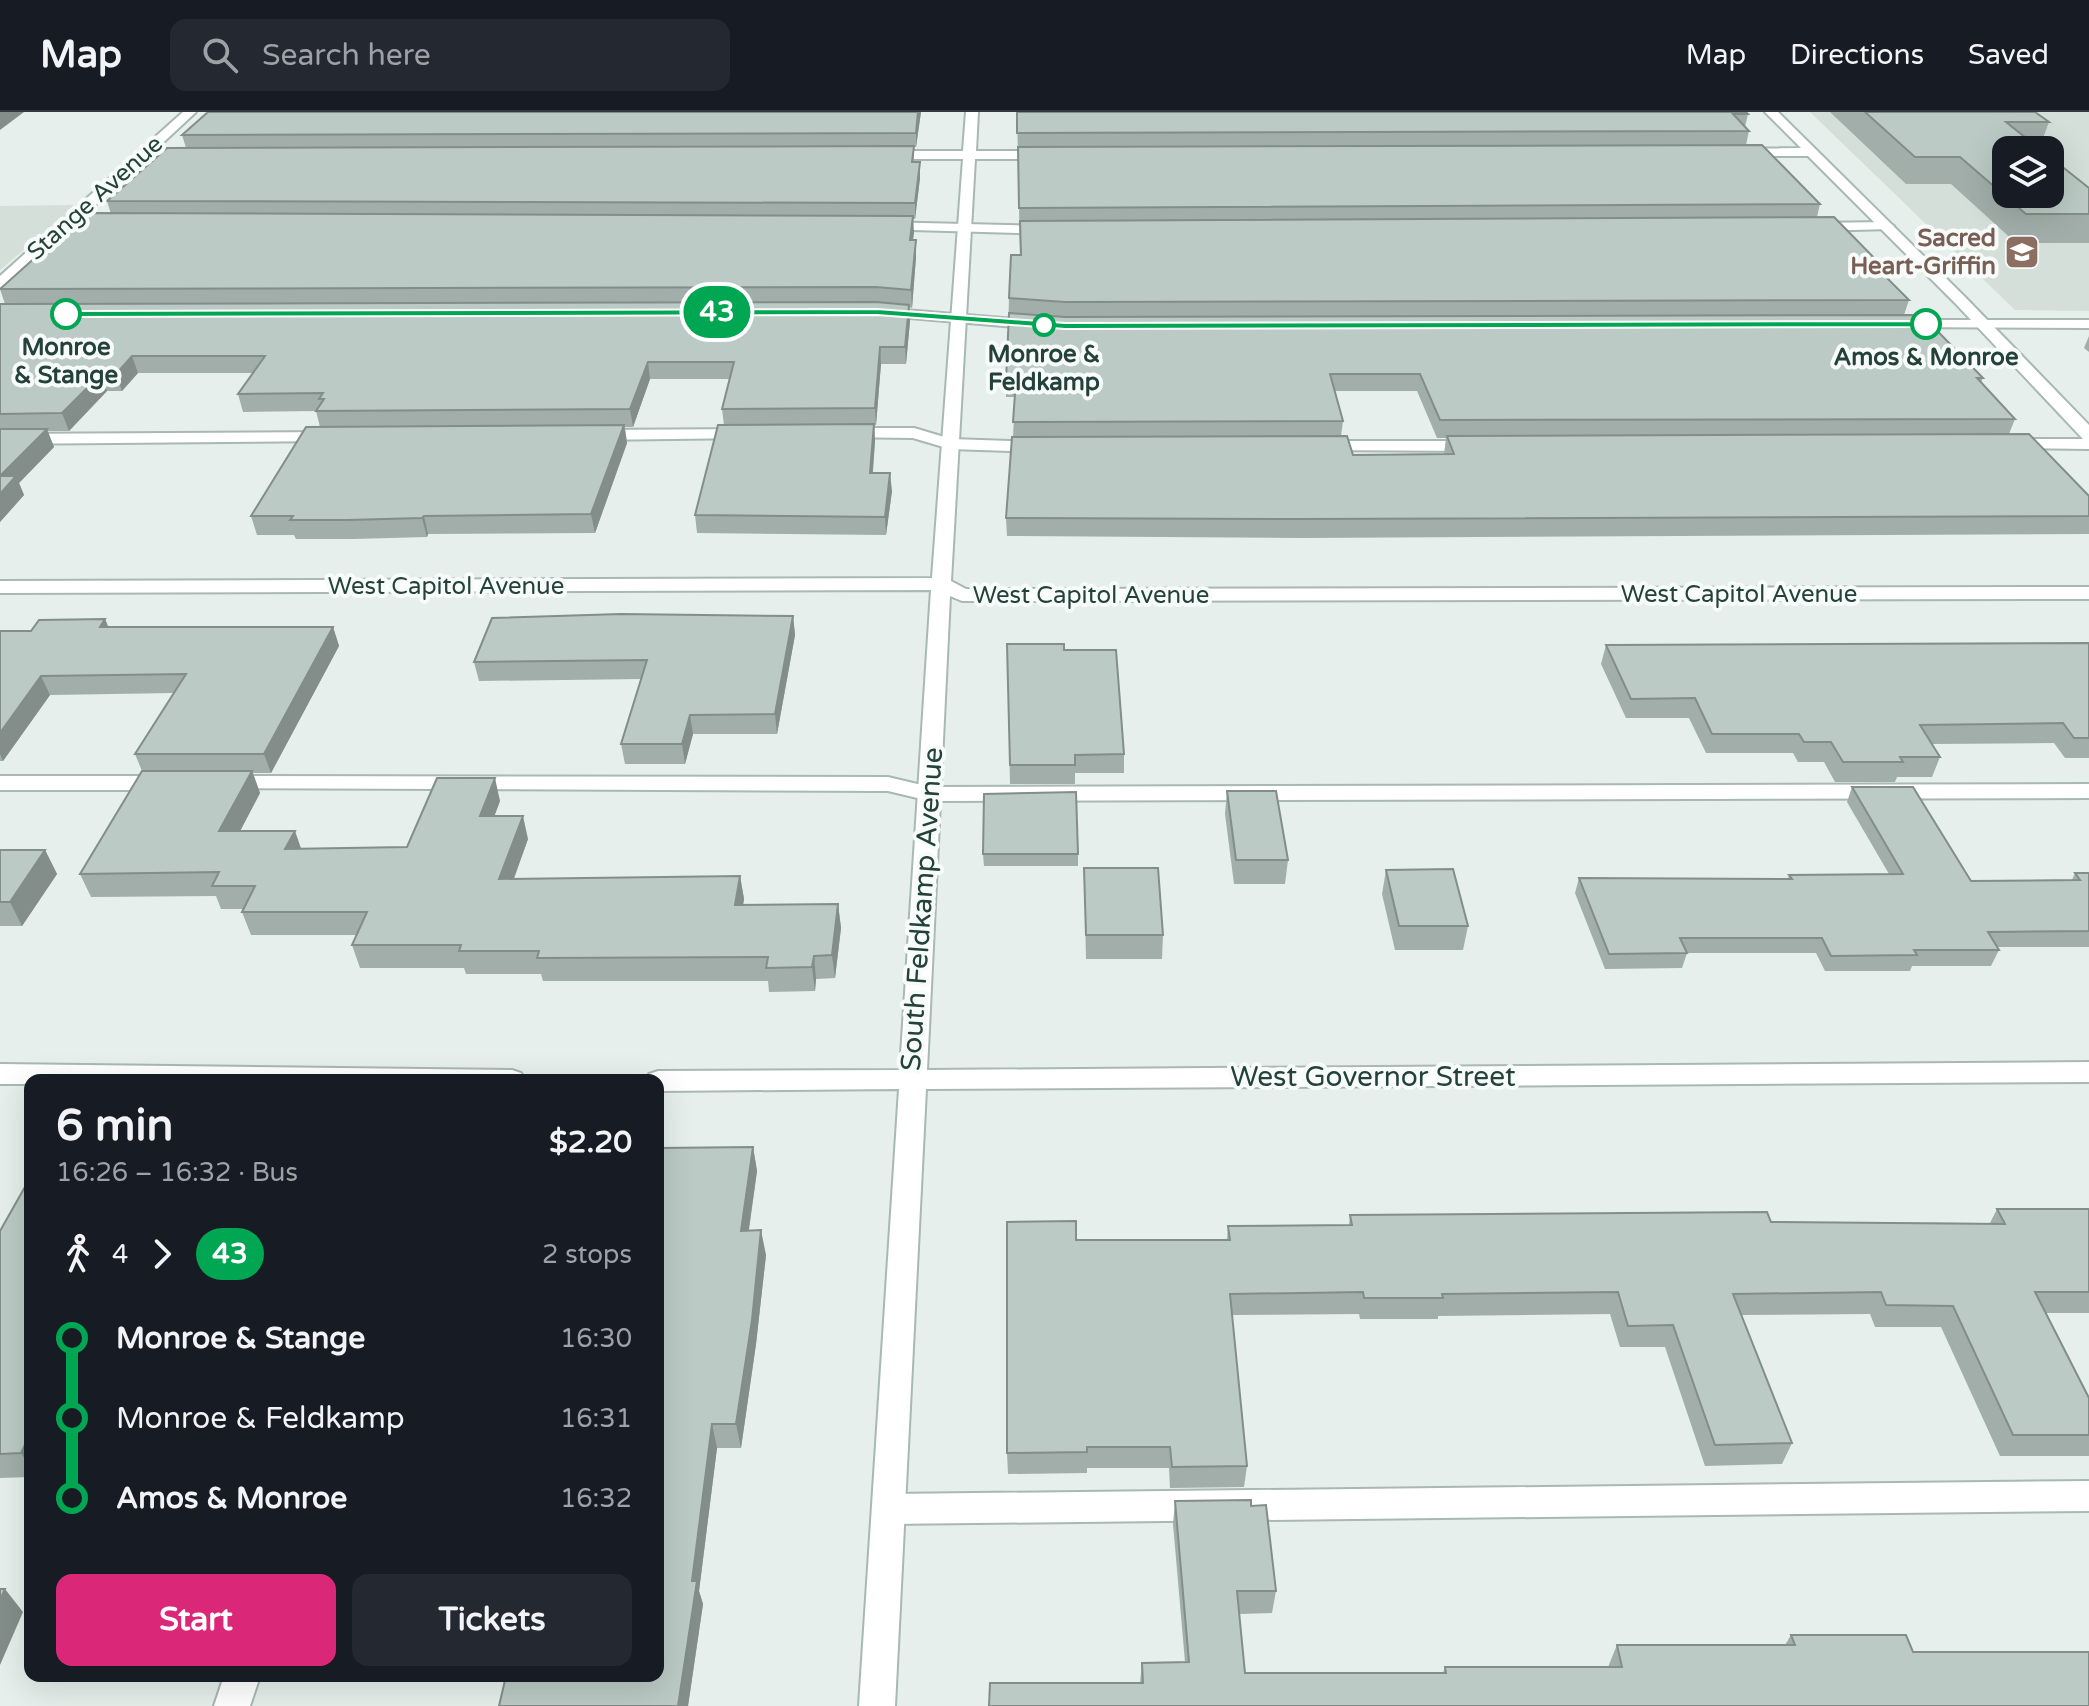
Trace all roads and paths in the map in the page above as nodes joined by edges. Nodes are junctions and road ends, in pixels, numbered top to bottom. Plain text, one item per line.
1 (190, 112) edge
2 (972, 112) edge
3 (1771, 112) edge
4 (1812, 152) junction
5 (1732, 153) edge
6 (970, 154) junction
7 (1069, 154) edge
8 (872, 155) edge
9 (143, 156) junction
10 (199, 156) edge
11 (71, 223) junction
12 (87, 223) edge
13 (865, 226) edge
14 (1887, 226) junction
15 (1792, 228) edge
16 (965, 230) junction
17 (1060, 230) edge
18 (0, 284) edge
19 (861, 312) edge
20 (959, 317) junction
21 (1982, 324) junction
22 (2089, 324) edge
23 (1879, 325) edge
24 (1055, 326) edge
25 (756, 434) edge
26 (819, 434) edge
27 (583, 435) edge
28 (2089, 435) edge
29 (347, 437) edge
30 (0, 439) edge
31 (950, 444) junction
32 (1990, 444) edge
33 (2089, 444) edge
34 (1497, 445) edge
35 (1307, 446) edge
36 (1069, 447) edge
37 (942, 584) junction
38 (0, 587) edge
39 (2089, 593) edge
40 (0, 783) edge
41 (2089, 791) edge
42 (930, 794) junction
43 (2089, 1072) edge
44 (0, 1074) edge
45 (24, 1074) edge
46 (664, 1081) edge
47 (911, 1081) junction
48 (2089, 1496) edge
49 (890, 1509) junction
50 (240, 1682) edge
51 (232, 1706) edge
52 (877, 1706) edge

1 - 9 street, Stange Avenue
2 - 6 street, South Feldkamp Avenue
3 - 4 street
4 - 5 street
4 - 14 street
6 - 7 street
6 - 8 street
6 - 16 street, South Feldkamp Avenue
9 - 10 street
9 - 11 street, Stange Avenue
11 - 12 street
11 - 18 street, Stange Avenue
13 - 16 street
14 - 15 street
14 - 21 street
16 - 17 street
16 - 20 street, South Feldkamp Avenue
19 - 20 street
20 - 24 street
20 - 31 street, South Feldkamp Avenue
21 - 22 street
21 - 23 street
21 - 28 street
25 - 27 street
26 - 31 street
29 - 30 street
31 - 36 street
31 - 37 street, South Feldkamp Avenue
32 - 33 street
34 - 35 street
37 - 38 street, West Capitol Avenue
37 - 39 street, West Capitol Avenue
37 - 42 street, South Feldkamp Avenue
40 - 42 street
41 - 42 street
42 - 47 street, South Feldkamp Avenue
43 - 47 street, West Governor Street
44 - 45 street
46 - 47 street, West Governor Street
47 - 49 street, South Feldkamp Avenue
48 - 49 street
49 - 52 street, South Feldkamp Avenue
50 - 51 street

